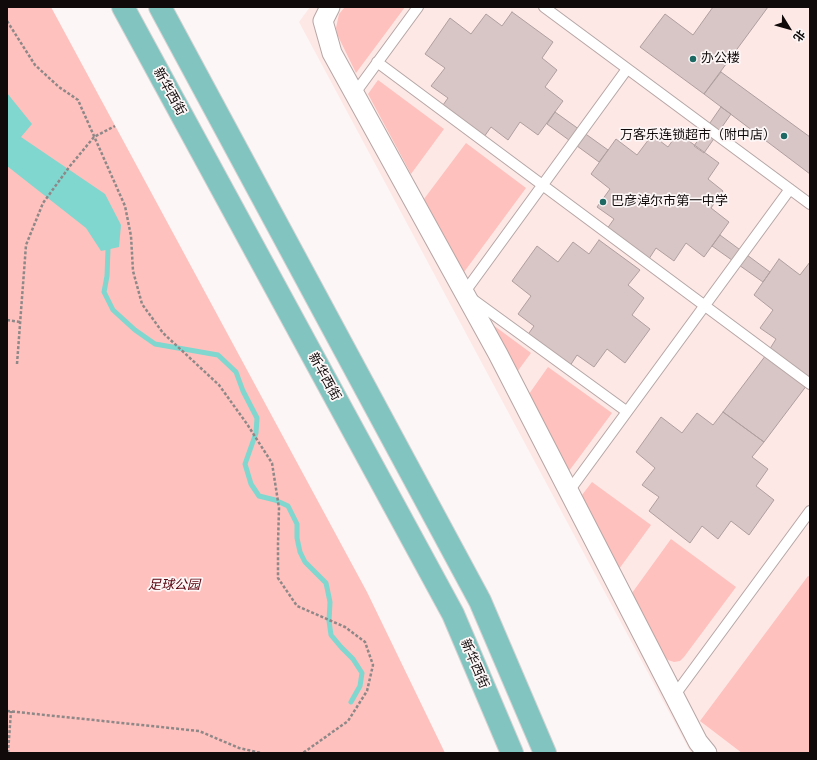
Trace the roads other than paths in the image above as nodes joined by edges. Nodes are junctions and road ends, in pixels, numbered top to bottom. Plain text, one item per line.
1 (123, 7) edge
2 (160, 7) edge
3 (330, 7) edge
4 (418, 7) edge
5 (544, 7) edge
6 (377, 62) junction
7 (627, 69) junction
8 (355, 93) junction
9 (543, 185) junction
10 (790, 189) junction
11 (810, 204) edge
12 (464, 293) junction
13 (704, 305) junction
14 (810, 384) edge
15 (626, 411) junction
16 (569, 491) junction
17 (810, 511) edge
18 (674, 696) junction
19 (512, 753) edge
20 (545, 753) edge
21 (707, 753) edge

1 - 19 main road, 新华西街
2 - 20 main road
3 - 8 street
4 - 6 lane
5 - 7 lane
6 - 8 lane
6 - 9 lane
7 - 9 lane
7 - 10 lane
8 - 12 street
9 - 12 lane
9 - 13 lane
10 - 11 lane
10 - 13 lane
12 - 15 lane
12 - 16 street
13 - 14 lane
13 - 15 lane
15 - 16 lane
16 - 18 street
17 - 18 lane
18 - 21 street

